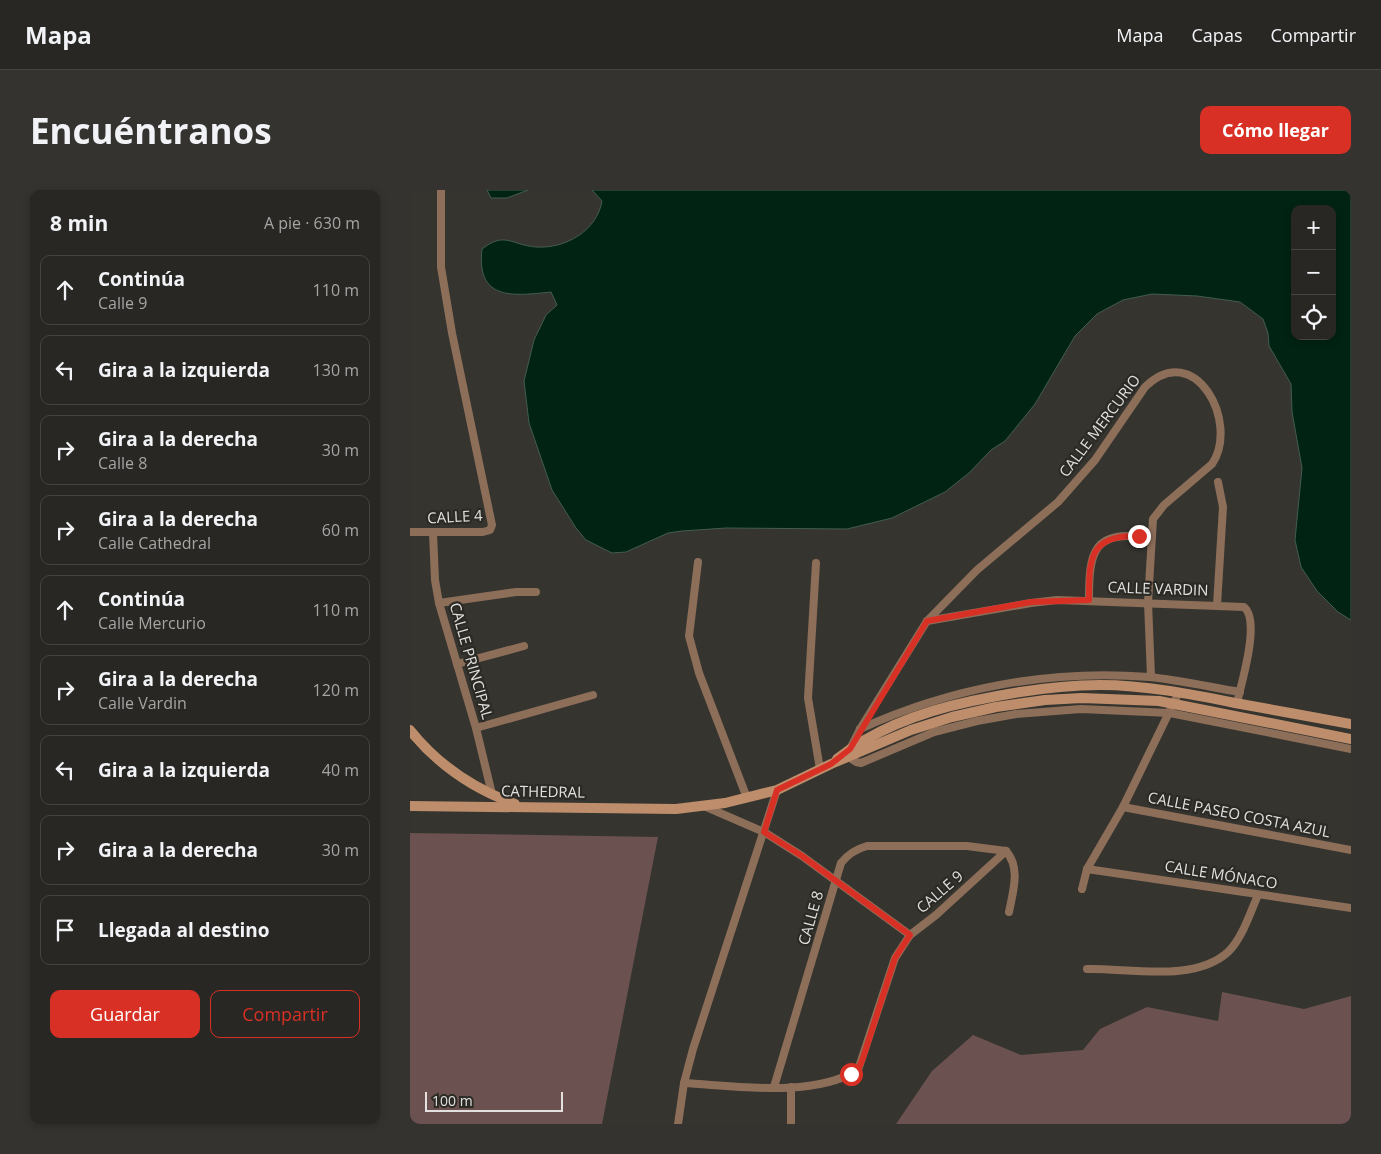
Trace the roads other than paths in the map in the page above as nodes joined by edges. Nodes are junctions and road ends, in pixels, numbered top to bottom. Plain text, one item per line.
1 (441, 190) edge
2 (1218, 482) dead end
3 (410, 532) edge
4 (433, 533) junction
5 (1150, 538) junction
6 (698, 562) dead end
7 (816, 563) dead end
8 (536, 592) dead end
9 (1089, 600) junction
10 (1148, 602) junction
11 (440, 603) junction
12 (1217, 605) junction
13 (927, 621) junction
14 (524, 646) dead end
15 (457, 664) junction
16 (1150, 678) junction
17 (1179, 692) junction
18 (1240, 692) junction
19 (593, 694) dead end
20 (1237, 703) junction
21 (1172, 708) junction
22 (1351, 724) edge
23 (476, 728) junction
24 (860, 729) junction
25 (410, 730) edge
26 (1351, 739) edge
27 (1351, 749) edge
28 (850, 753) junction
29 (820, 769) junction
30 (777, 790) junction
31 (492, 794) junction
32 (747, 798) junction
33 (410, 806) edge
34 (704, 806) junction
35 (523, 807) junction
36 (1123, 807) junction
37 (764, 832) junction
38 (1351, 850) edge
39 (1006, 851) junction
40 (1087, 869) junction
41 (836, 880) junction
42 (1082, 889) dead end
43 (1258, 895) junction
44 (1351, 908) edge
45 (1009, 912) dead end
46 (910, 935) junction
47 (1087, 969) dead end
48 (684, 1084) junction
49 (791, 1086) junction
50 (774, 1087) junction
51 (678, 1124) edge
52 (791, 1124) edge

1 - 4 street, CALLE 4
2 - 12 street
3 - 4 street, CALLE 4
4 - 11 street, CALLE PRINCIPAL
5 - 9 street
5 - 10 street, CALLE MERCURIO
5 - 13 street, CALLE MERCURIO
6 - 32 street
7 - 29 street
8 - 11 street
9 - 10 street, CALLE VARDIN
9 - 13 street, CALLE VARDIN
10 - 12 street, CALLE VARDIN
10 - 16 street, CALLE MERCURIO
11 - 15 street, CALLE PRINCIPAL
12 - 18 street, CALLE VARDIN
13 - 24 street, CALLE MERCURIO
14 - 15 street
15 - 23 street, CALLE PRINCIPAL
16 - 18 street
16 - 24 street
17 - 20 street
17 - 21 street
17 - 28 street
18 - 20 street
19 - 23 street
20 - 22 street
21 - 26 street
21 - 27 street
21 - 28 street
21 - 28 street
21 - 36 street
23 - 31 street, CALLE PRINCIPAL
24 - 28 street, CALLE MERCURIO
25 - 31 street
28 - 29 street, CATHEDRAL
29 - 30 street, CATHEDRAL
30 - 32 street, CATHEDRAL
30 - 37 street
31 - 35 street
32 - 34 street, CATHEDRAL
33 - 35 street, CATHEDRAL
34 - 35 street, CATHEDRAL
34 - 37 street
36 - 38 street, CALLE PASEO COSTA AZUL
36 - 40 street
37 - 41 street
37 - 48 street
39 - 41 street, CALLE 8
39 - 45 street
39 - 46 street, CALLE 9
40 - 42 street
40 - 43 street, CALLE MÓNACO
41 - 46 street
41 - 50 street, CALLE 8
43 - 44 street, CALLE MÓNACO
43 - 47 street
46 - 49 street, CALLE 9
48 - 50 street
48 - 51 street
49 - 50 street
49 - 52 street

